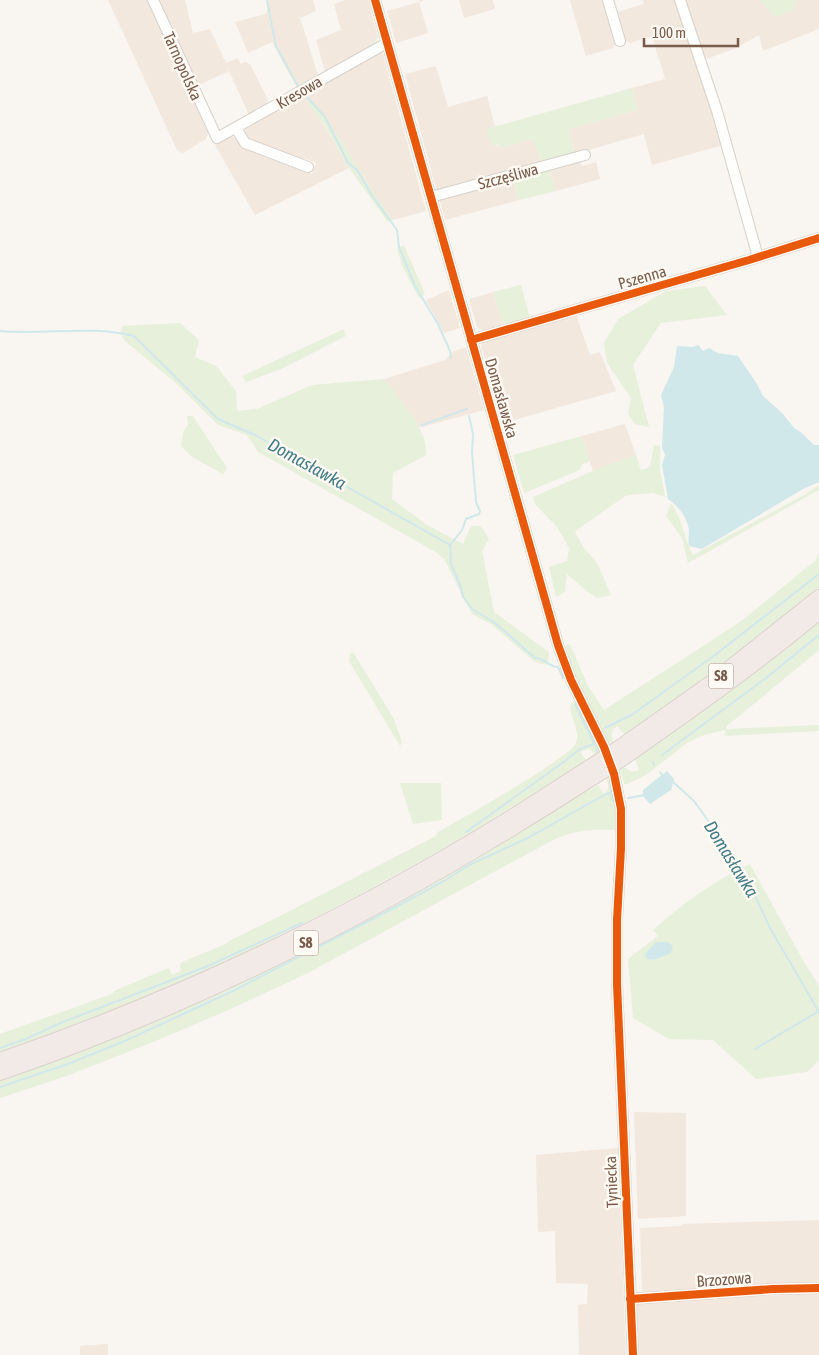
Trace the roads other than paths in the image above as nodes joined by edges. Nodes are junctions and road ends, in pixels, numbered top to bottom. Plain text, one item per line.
1 (153, 0) edge
2 (375, 0) edge
3 (608, 0) edge
4 (680, 0) edge
5 (620, 41) dead end
6 (387, 43) junction
7 (236, 128) junction
8 (213, 133) joint
9 (585, 155) dead end
10 (308, 167) dead end
11 (431, 198) junction
12 (819, 238) edge
13 (758, 257) junction
14 (471, 340) junction
15 (819, 597) edge
16 (819, 612) edge
17 (620, 754) junction
18 (592, 772) junction
19 (618, 1007) joint
20 (0, 1060) edge
21 (0, 1073) edge
22 (819, 1288) edge
23 (630, 1299) junction
24 (633, 1355) edge

1 - 8 street, Tarnopolska
2 - 6 street, Domasławska
3 - 5 street
4 - 13 street
6 - 7 street, Kresowa
6 - 11 street, Domasławska
7 - 8 street, Kresowa
7 - 10 street
9 - 11 street, Szczęśliwa
11 - 14 street, Domasławska
12 - 13 street, Pszenna
13 - 14 street, Pszenna
14 - 19 street, Domasławska
15 - 17 highway, S8
16 - 17 highway, S8
17 - 18 highway, S8, bridge
18 - 20 highway, S8
18 - 21 highway, S8
19 - 23 street, Tyniecka
22 - 23 street, Brzozowa
23 - 24 street, Tyniecka

